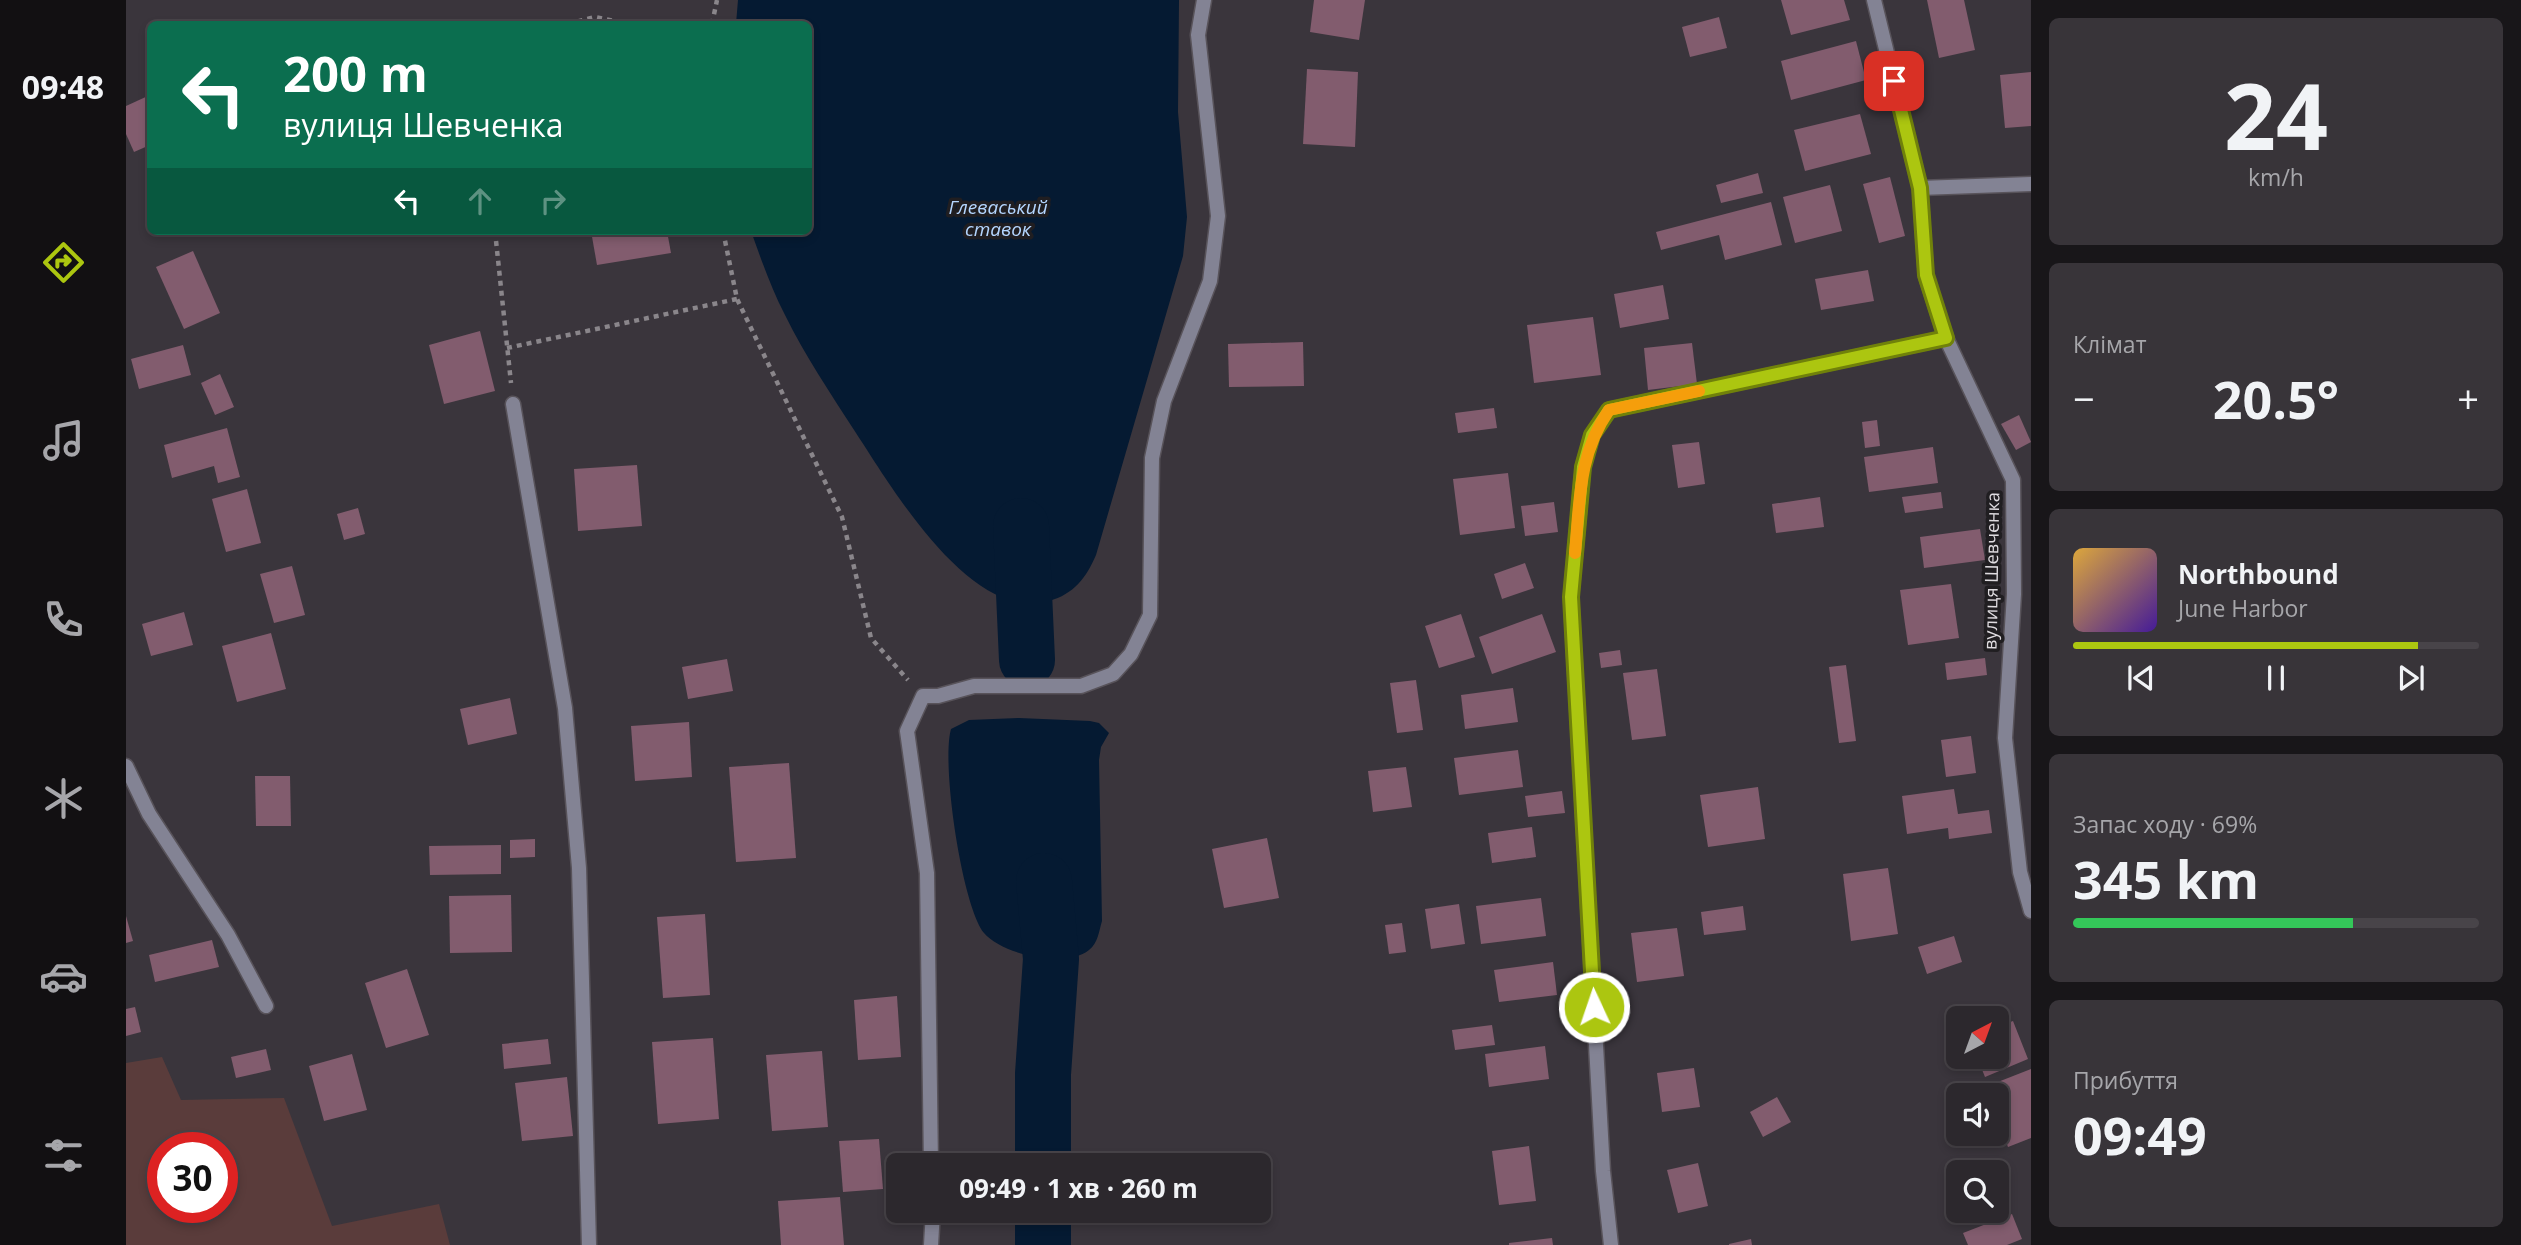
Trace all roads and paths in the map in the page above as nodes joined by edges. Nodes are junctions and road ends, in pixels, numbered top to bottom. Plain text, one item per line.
1 (717, 0) edge
2 (1203, 0) edge
3 (1874, 0) edge
4 (580, 21) edge
5 (614, 21) edge
6 (713, 21) edge
7 (2031, 184) edge
8 (1920, 188) junction
9 (495, 235) edge
10 (724, 235) edge
11 (737, 299) junction
12 (1946, 338) junction
13 (507, 348) junction
14 (513, 404) joint
15 (923, 696) junction
16 (126, 766) edge
17 (2031, 911) edge
18 (266, 1006) dead end
19 (931, 1153) edge
20 (932, 1223) edge
21 (589, 1245) edge
22 (931, 1245) edge
23 (1611, 1245) edge

1 - 6 path
2 - 15 street
3 - 8 street, вулиця Шевченка
4 - 5 path
7 - 8 street
8 - 12 street, вулиця Шевченка
9 - 13 path
10 - 11 path
11 - 13 path
11 - 15 path
12 - 17 street, вулиця Шевченка
12 - 23 street
13 - 14 path
14 - 21 street
15 - 19 street
16 - 18 street
20 - 22 street

